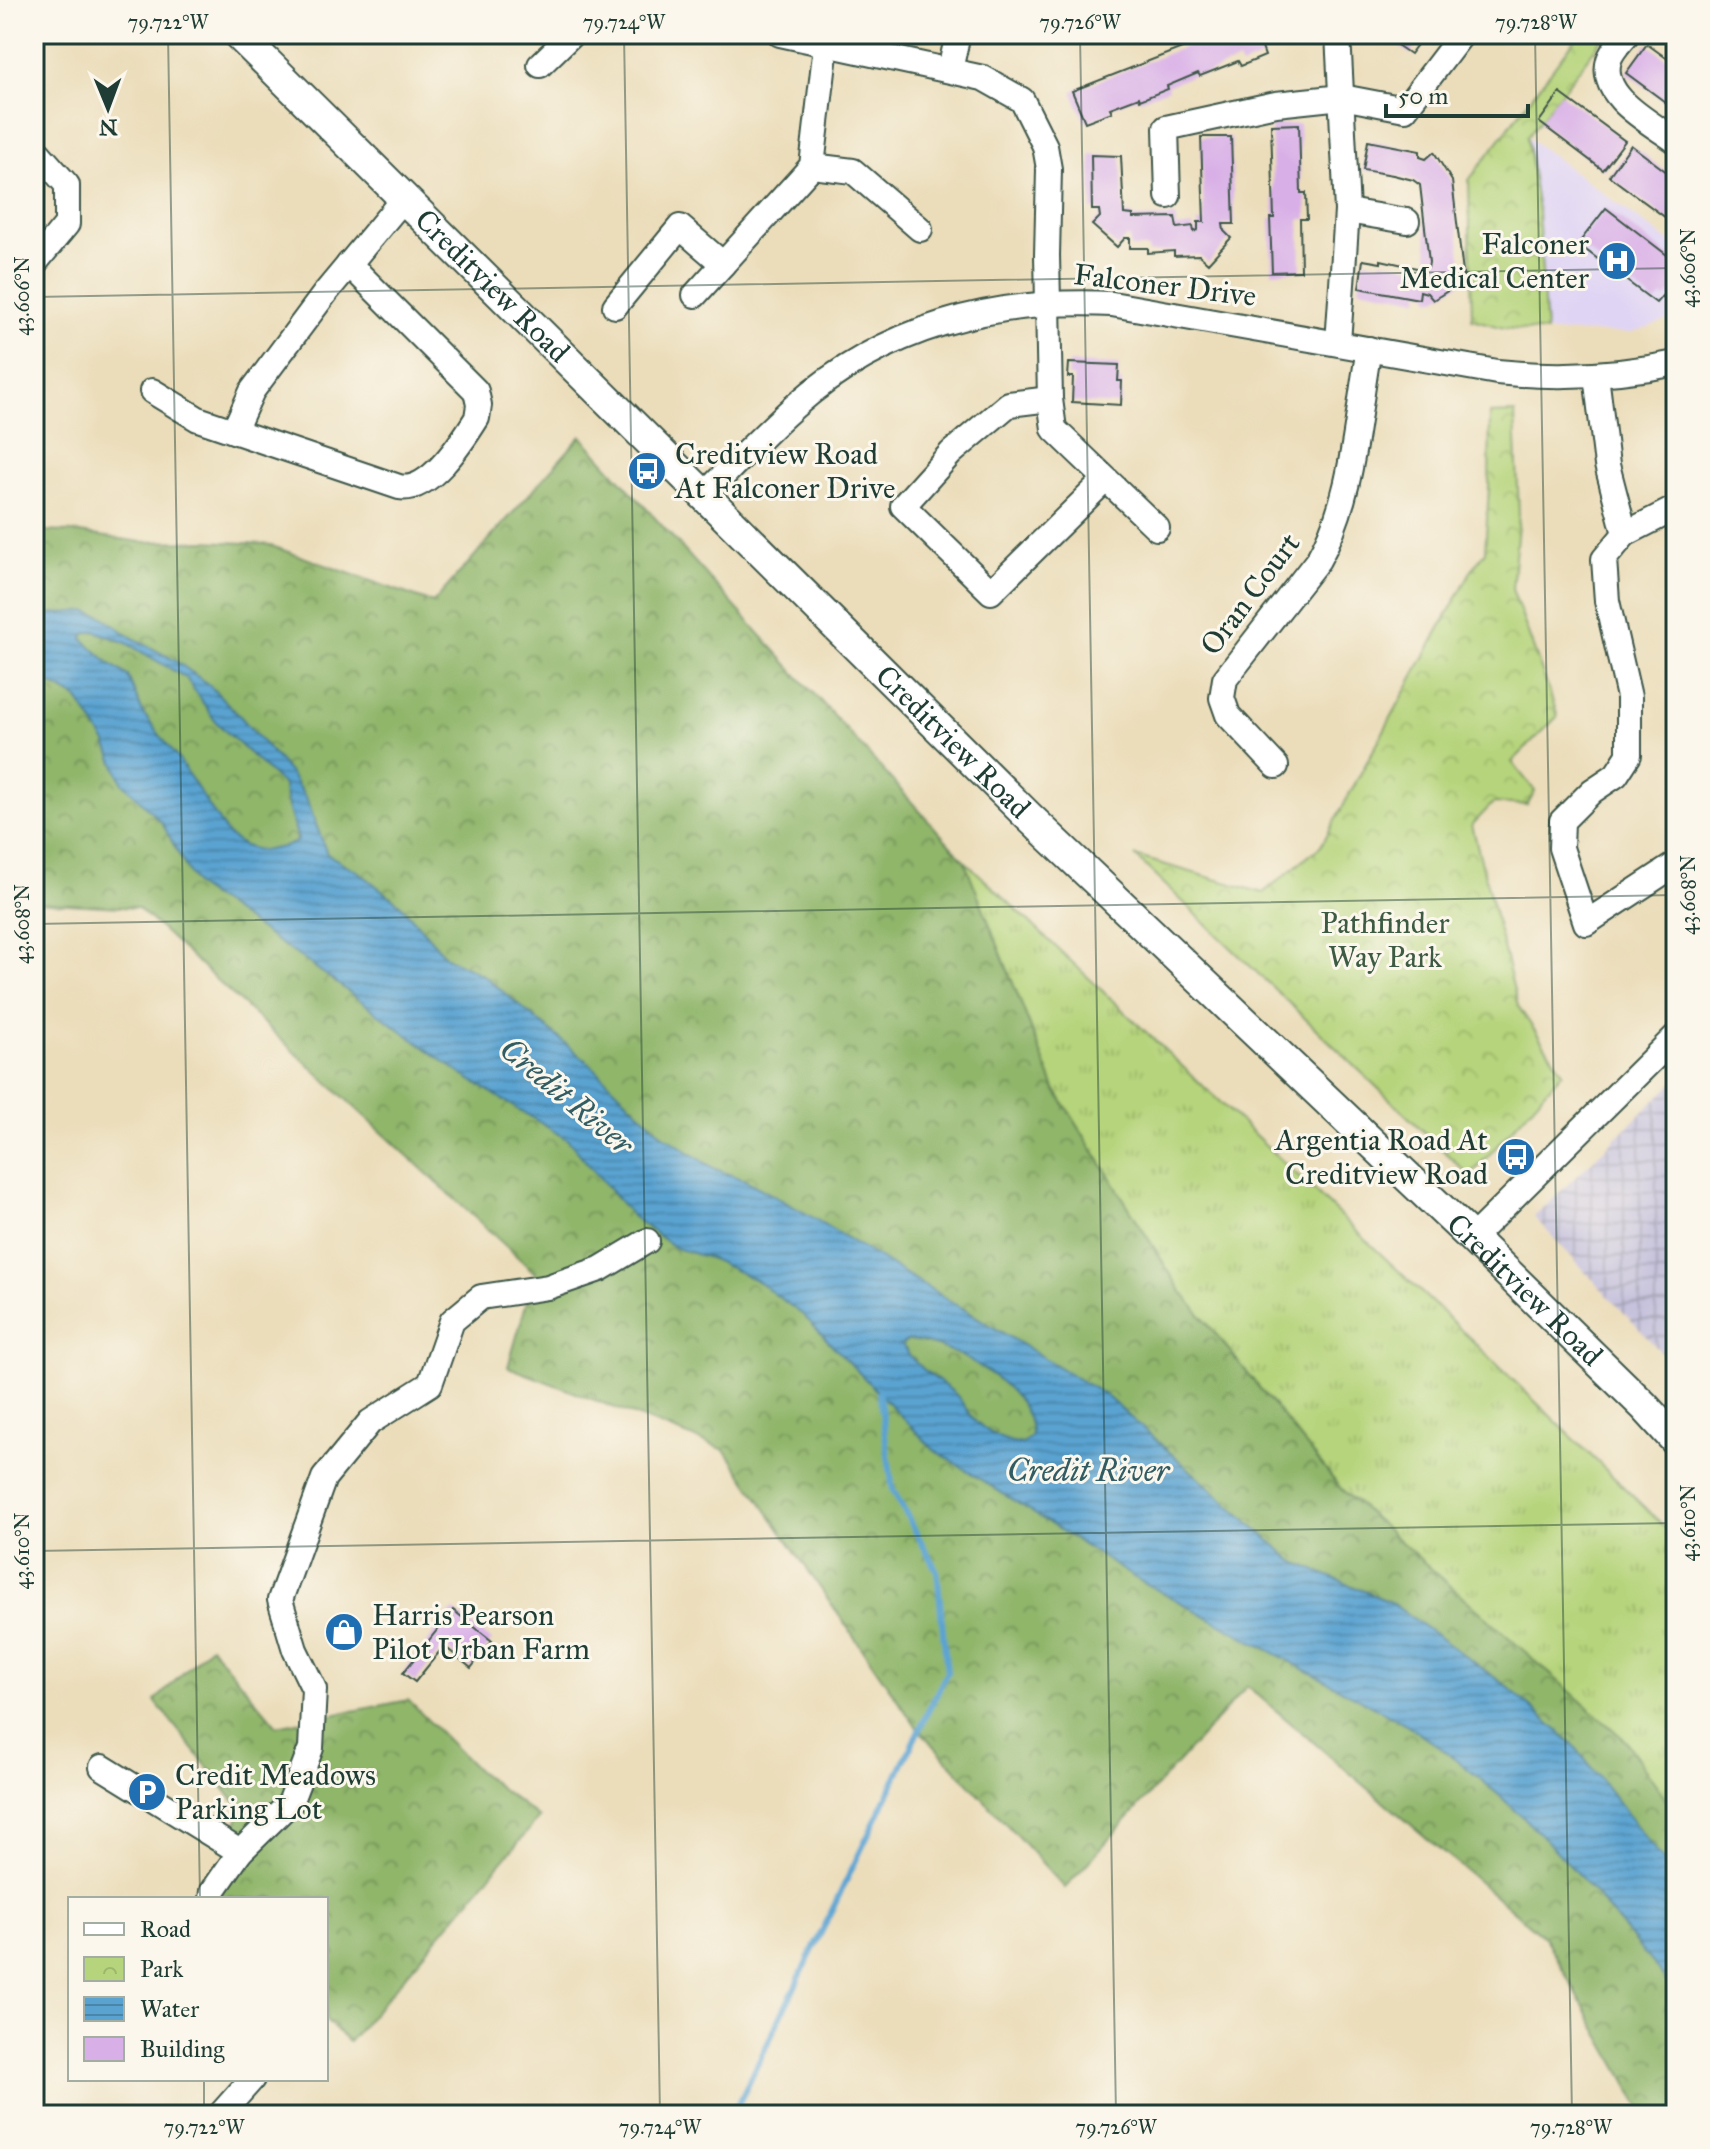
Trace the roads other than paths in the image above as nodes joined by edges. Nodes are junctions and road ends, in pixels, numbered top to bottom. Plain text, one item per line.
1 (238, 34) edge
2 (572, 34) edge
3 (780, 34) edge
4 (958, 34) edge
5 (1338, 34) edge
6 (1462, 34) edge
7 (1627, 34) edge
8 (826, 45) junction
9 (540, 65) dead end
10 (950, 70) junction
11 (1342, 97) junction
12 (1676, 141) edge
13 (34, 148) edge
14 (812, 166) junction
15 (1168, 196) dead end
16 (404, 198) junction
17 (1347, 211) junction
18 (1407, 221) dead end
19 (920, 229) dead end
20 (34, 264) edge
21 (349, 264) junction
22 (723, 264) junction
23 (695, 295) dead end
24 (1048, 303) junction
25 (615, 306) dead end
26 (1338, 343) junction
27 (1369, 349) junction
28 (1676, 363) edge
29 (1596, 375) junction
30 (152, 391) dead end
31 (1050, 399) junction
32 (234, 431) junction
33 (1105, 480) junction
34 (703, 496) junction
35 (1676, 508) edge
36 (1157, 528) dead end
37 (1625, 534) junction
38 (1276, 766) dead end
39 (1676, 864) edge
40 (1676, 1036) edge
41 (1472, 1238) junction
42 (647, 1241) dead end
43 (1676, 1441) edge
44 (102, 1767) dead end
45 (240, 1852) junction
46 (212, 1897) edge
47 (250, 2081) edge
48 (220, 2115) edge

1 - 16 main road, Creditview Road
2 - 9 street
3 - 8 street
4 - 10 street
5 - 11 street
6 - 11 street
7 - 12 street
8 - 10 street
8 - 14 street
10 - 24 street
11 - 15 street
11 - 17 street
13 - 20 street
14 - 19 street
14 - 22 street
16 - 21 street
16 - 34 main road, Creditview Road
17 - 18 street
17 - 26 street
21 - 32 street
21 - 32 street
22 - 23 street
22 - 25 street
24 - 26 street, Falconer Drive
24 - 31 street
24 - 34 street, Falconer Drive
26 - 27 street, Falconer Drive
27 - 29 street, Falconer Drive
27 - 38 street, Oran Court
28 - 29 street, Falconer Drive
29 - 37 street
30 - 32 street
31 - 33 street
31 - 33 street
33 - 36 street
34 - 41 main road, Creditview Road
35 - 37 street
37 - 39 street
40 - 41 street
41 - 43 main road, Creditview Road
42 - 45 street
44 - 45 street
45 - 46 street
47 - 48 street

